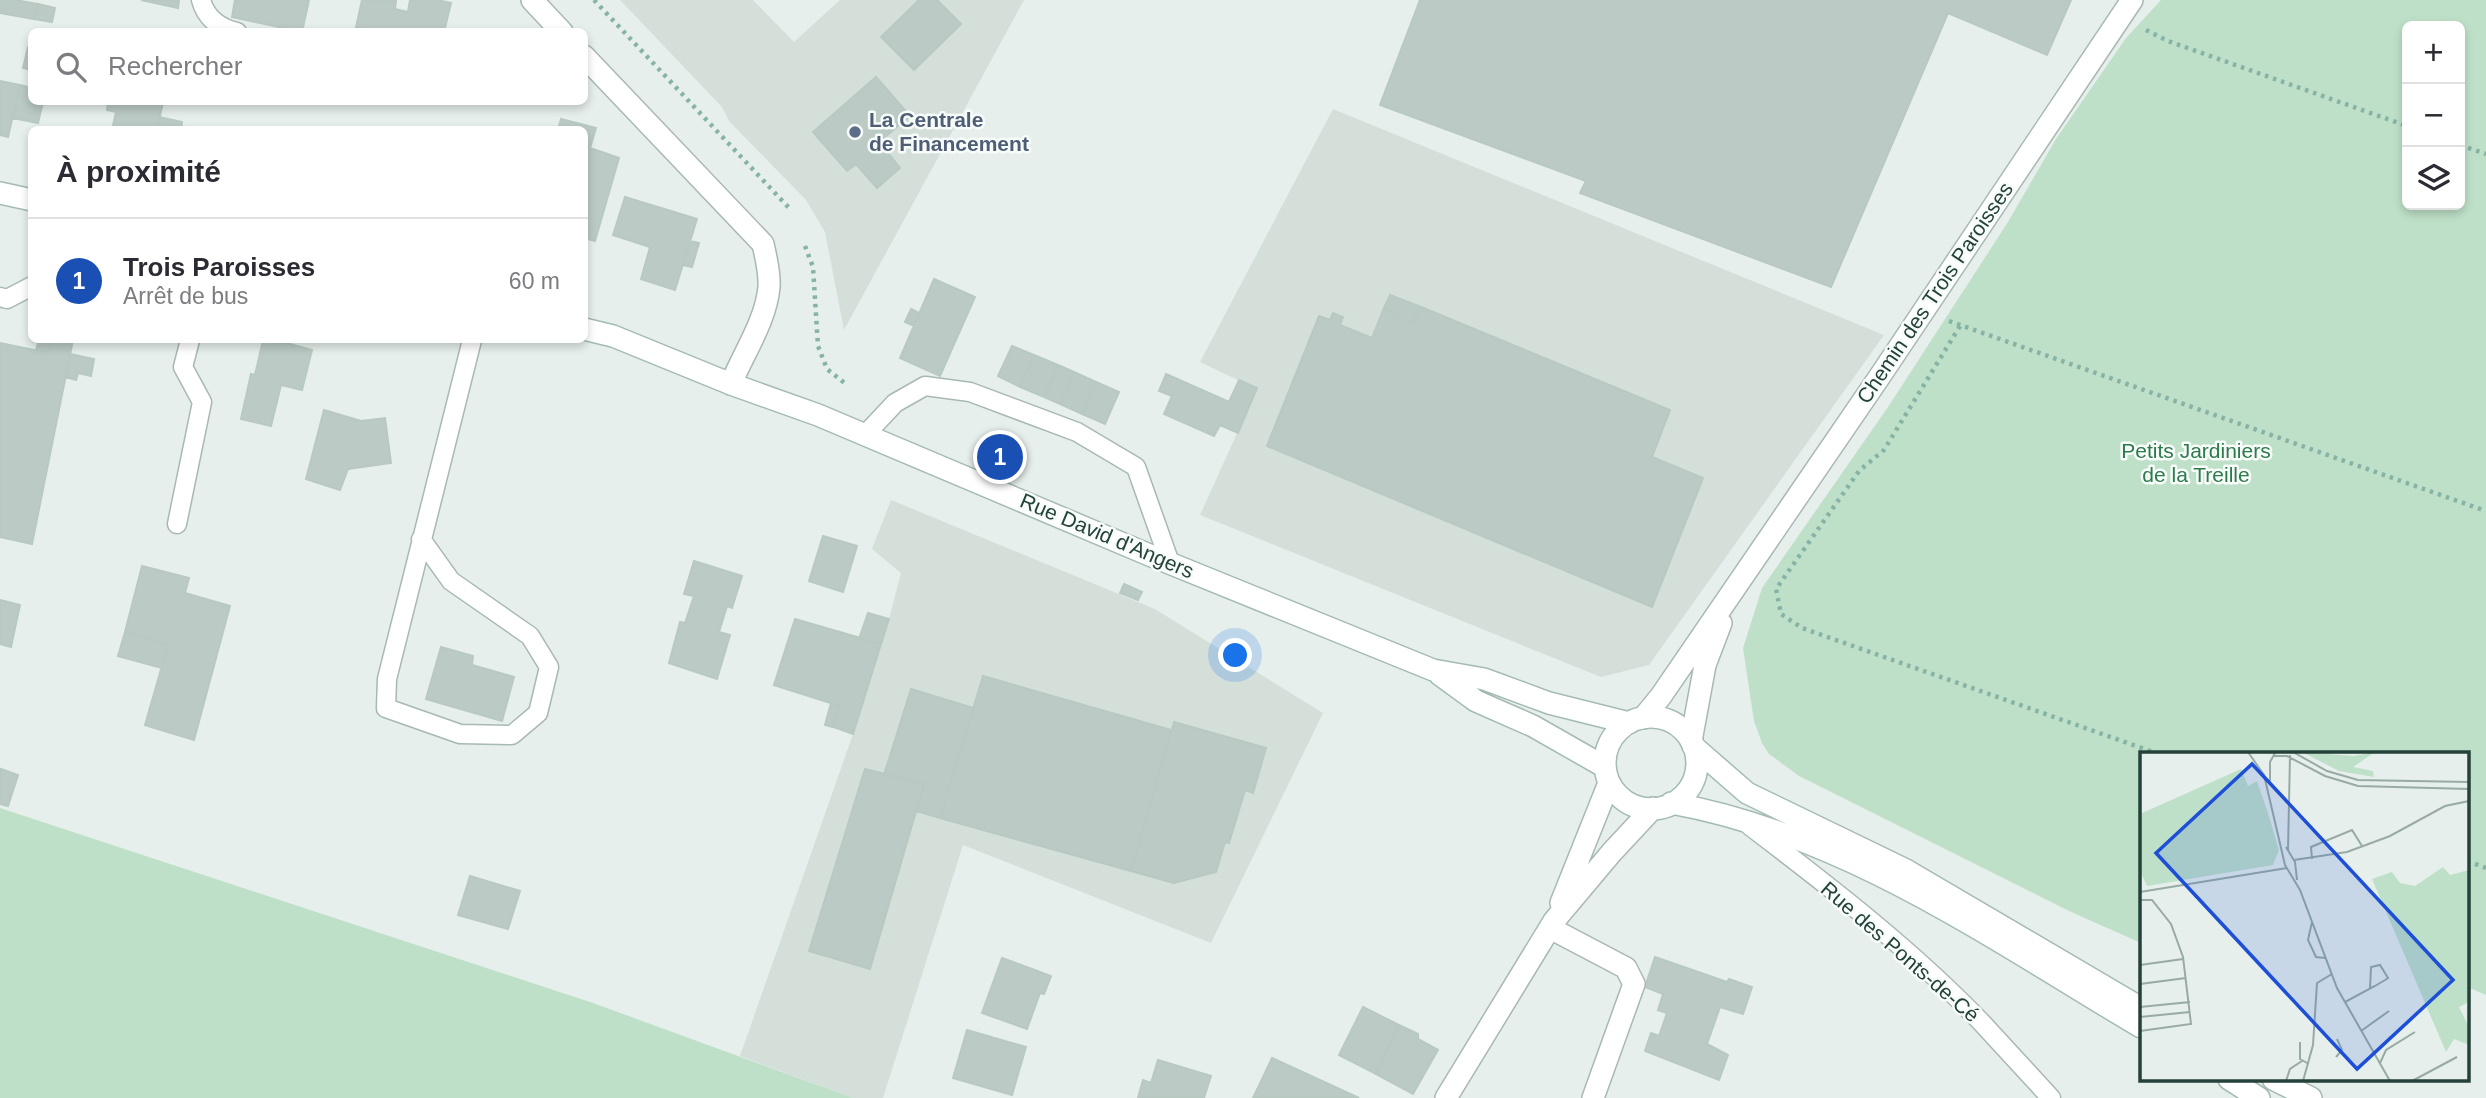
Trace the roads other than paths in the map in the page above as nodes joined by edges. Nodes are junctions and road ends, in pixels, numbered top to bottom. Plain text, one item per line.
1 (201, 0) edge
2 (531, 0) edge
3 (2126, 8) edge
4 (223, 28) edge
5 (558, 28) edge
6 (588, 60) edge
7 (0, 193) edge
8 (28, 199) edge
9 (28, 288) edge
10 (0, 297) edge
11 (588, 330) edge
12 (189, 343) edge
13 (471, 343) edge
14 (731, 384) junction
15 (865, 435) junction
16 (177, 524) dead end
17 (421, 539) junction
18 (1170, 563) junction
19 (1736, 585) junction
20 (1433, 670) junction
21 (1636, 720) junction
22 (1692, 743) junction
23 (1607, 775) junction
24 (1662, 806) junction
25 (1739, 818) junction
26 (1552, 924) junction
27 (2140, 1007) edge
28 (2140, 1026) edge
29 (2231, 1080) edge
30 (2275, 1080) edge
31 (1446, 1098) edge
32 (1593, 1098) edge
33 (2051, 1098) edge
34 (2259, 1098) edge
35 (2311, 1098) edge

1 - 4 lane
2 - 5 main road
3 - 19 main road, Chemin des Trois Paroisses
6 - 14 main road
7 - 8 main road
9 - 10 lane
11 - 14 main road, Rue David d'Angers
12 - 16 lane
13 - 17 lane
14 - 15 main road, Rue David d'Angers
15 - 18 main road, Rue David d'Angers
15 - 18 lane
17 - 17 lane
18 - 20 main road, Rue David d'Angers
19 - 21 main road, Chemin des Trois Paroisses
19 - 22 main road, Chemin des Trois Paroisses
20 - 21 main road, Rue David d'Angers
20 - 23 main road, Rue David d'Angers
21 - 22 main road
21 - 23 main road
22 - 24 main road
22 - 27 main road
23 - 24 main road
23 - 26 main road
24 - 25 main road
24 - 26 main road
25 - 28 main road
25 - 33 lane, Rue des Ponts-de-Cé
26 - 31 main road
26 - 32 main road
29 - 34 main road
30 - 35 main road

